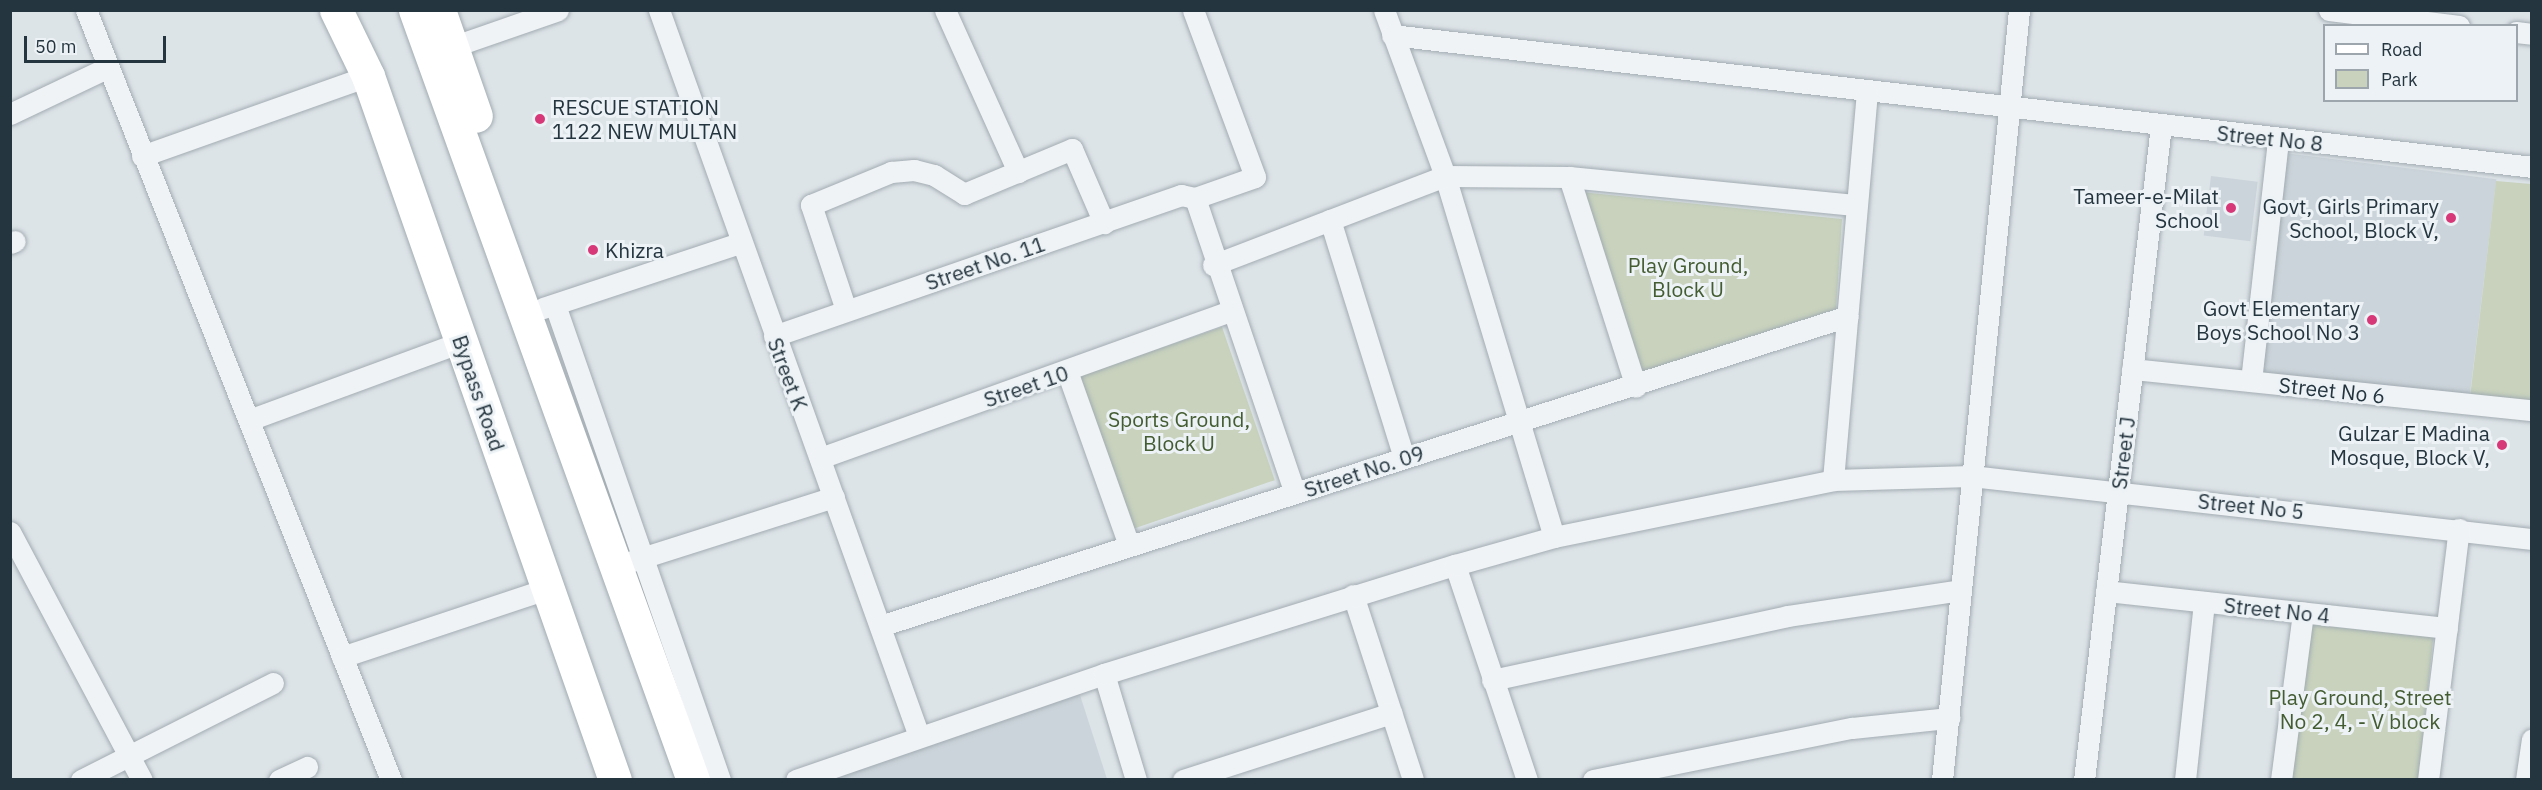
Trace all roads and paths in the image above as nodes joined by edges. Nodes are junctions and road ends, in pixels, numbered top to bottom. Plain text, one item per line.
1 (86, 10) edge
2 (336, 10) edge
3 (416, 10) edge
4 (439, 10) edge
5 (558, 10) edge
6 (659, 10) edge
7 (945, 10) edge
8 (1193, 10) edge
9 (1384, 10) edge
10 (2019, 10) edge
11 (2329, 10) edge
12 (2443, 24) edge
13 (1392, 35) junction
14 (452, 47) junction
15 (107, 68) junction
16 (368, 76) junction
17 (1866, 93) junction
18 (2009, 109) junction
19 (10, 114) edge
20 (2161, 126) junction
21 (2278, 139) junction
22 (142, 156) junction
23 (2532, 167) edge
24 (1018, 172) junction
25 (1445, 176) junction
26 (1569, 177) junction
27 (1195, 198) junction
28 (1855, 205) junction
29 (1330, 220) junction
30 (1104, 223) junction
31 (740, 243) junction
32 (1213, 265) junction
33 (549, 306) junction
34 (846, 310) junction
35 (1230, 311) junction
36 (1848, 316) junction
37 (774, 336) junction
38 (461, 342) junction
39 (2132, 369) junction
40 (1067, 371) junction
41 (2251, 381) junction
42 (1636, 387) junction
43 (554, 392) junction
44 (2532, 410) edge
45 (249, 420) junction
46 (1520, 421) junction
47 (820, 458) junction
48 (1404, 458) junction
49 (1971, 476) junction
50 (1833, 480) junction
51 (2118, 492) junction
52 (1295, 493) junction
53 (834, 497) junction
54 (2459, 529) junction
55 (10, 532) edge
56 (1554, 537) junction
57 (2532, 539) edge
58 (1129, 545) junction
59 (629, 562) junction
60 (1455, 565) junction
61 (546, 589) junction
62 (1960, 590) junction
63 (2106, 591) junction
64 (1353, 595) junction
65 (2204, 602) junction
66 (2303, 612) junction
67 (880, 626) junction
68 (2447, 628) junction
69 (342, 657) junction
70 (1104, 674) junction
71 (1492, 680) junction
72 (273, 683) dead end
73 (1392, 713) junction
74 (1949, 718) junction
75 (919, 736) junction
76 (2532, 739) edge
77 (130, 757) junction
78 (306, 767) dead end
79 (81, 780) edge
80 (142, 780) edge
81 (279, 780) edge
82 (391, 780) edge
83 (615, 780) edge
84 (693, 780) edge
85 (720, 780) edge
86 (796, 780) edge
87 (1136, 780) edge
88 (1184, 780) edge
89 (1413, 780) edge
90 (1527, 780) edge
91 (1593, 780) edge
92 (1942, 780) edge
93 (2084, 780) edge
94 (2185, 780) edge
95 (2281, 780) edge
96 (2428, 780) edge
97 (2526, 780) edge

1 - 15 street
2 - 16 main road, Bypass Road
3 - 43 main road
4 - 14 main road
5 - 14 street
6 - 31 street, Street K
7 - 24 street
8 - 27 street, Street No. 11
9 - 13 street
10 - 18 street
11 - 12 street
13 - 17 street, Street No 8
13 - 25 street
14 - 33 main road
15 - 19 street
15 - 22 street
16 - 22 street
16 - 38 main road, Bypass Road
17 - 18 street, Street No 8
17 - 28 street
18 - 20 street, Street No 8
18 - 49 street
20 - 21 street, Street No 8
20 - 39 street, Street J
21 - 23 street, Street No 8
21 - 41 street
22 - 45 street
24 - 30 street
24 - 34 street
25 - 26 street
25 - 29 street
25 - 46 street
26 - 28 street
26 - 42 street
27 - 30 street, Street No. 11
27 - 32 street
28 - 36 street
29 - 32 street
29 - 48 street
30 - 34 street, Street No. 11
31 - 33 street
31 - 37 street, Street K
32 - 35 street
33 - 43 main road
33 - 59 street
34 - 37 street, Street No. 11
35 - 40 street, Street 10
35 - 52 street
36 - 42 street, Street No. 09
36 - 50 street
37 - 47 street, Street K
38 - 45 street
38 - 61 main road, Bypass Road
39 - 41 street, Street No 6
39 - 51 street, Street J
40 - 47 street, Street 10
40 - 58 street
41 - 44 street, Street No 6
42 - 46 street, Street No. 09
43 - 59 main road
45 - 69 street
46 - 48 street, Street No. 09
46 - 56 street
47 - 53 street, Street K
48 - 52 street, Street No. 09
49 - 50 street, Street No 5
49 - 51 street, Street No 5
49 - 62 street
50 - 56 street, Street No 5
51 - 54 street, Street No 5
51 - 63 street, Street J
52 - 58 street, Street No. 09
53 - 59 street
53 - 67 street, Street K
54 - 57 street, Street No 5
54 - 68 street
55 - 77 street
56 - 60 street, Street No 5
58 - 67 street, Street No. 09
59 - 84 main road
59 - 85 street
60 - 64 street, Street No 5
60 - 71 street
61 - 69 street
61 - 83 main road, Bypass Road
62 - 71 street
62 - 74 street
63 - 65 street, Street No 4
63 - 93 street, Street J
64 - 70 street, Street No 5
64 - 73 street
65 - 66 street, Street No 4
65 - 94 street
66 - 68 street, Street No 4
66 - 95 street
67 - 75 street, Street K
68 - 96 street
69 - 82 street
70 - 75 street, Street No 5
70 - 87 street
71 - 90 street
72 - 77 street
73 - 88 street
73 - 89 street
74 - 91 street
74 - 92 street
75 - 86 street, Street No 5
76 - 97 street
77 - 79 street
77 - 80 street
78 - 81 street

